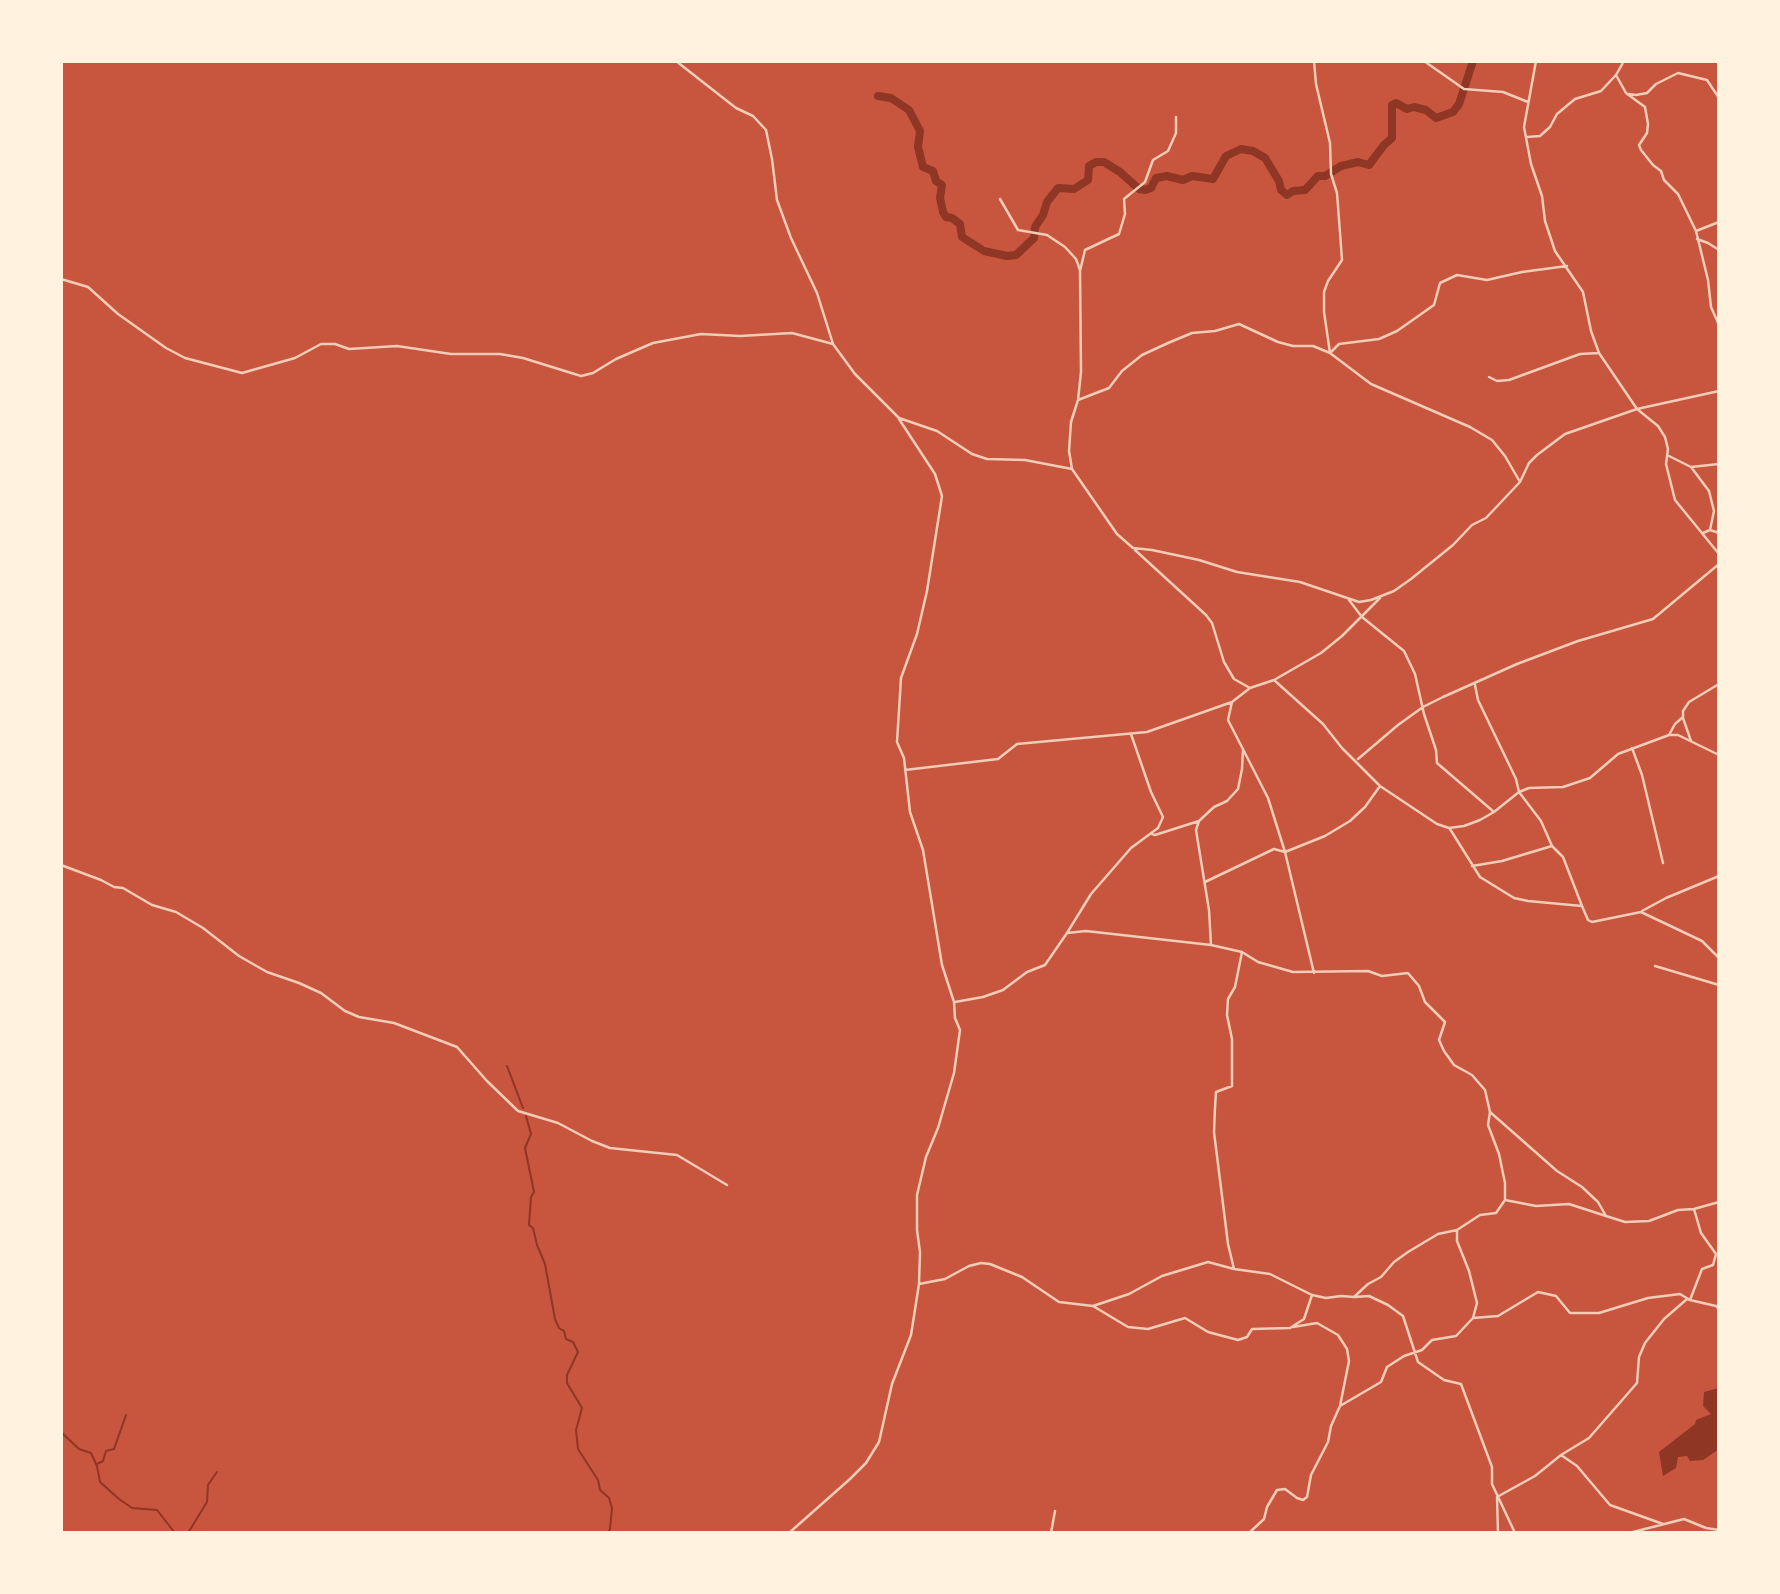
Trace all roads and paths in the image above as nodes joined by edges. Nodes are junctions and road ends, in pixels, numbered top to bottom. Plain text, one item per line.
1 (676, 61) edge
2 (1314, 61) edge
3 (1424, 61) edge
4 (1536, 61) edge
5 (1624, 61) edge
6 (1616, 75) junction
7 (1626, 93) junction
8 (1719, 98) edge
9 (1528, 102) junction
10 (1176, 117) dead end
11 (1527, 137) junction
12 (1000, 199) dead end
13 (1719, 222) edge
14 (1696, 231) junction
15 (1697, 239) junction
16 (1719, 250) edge
17 (1567, 266) junction
18 (1080, 270) junction
19 (61, 279) edge
20 (1719, 325) edge
21 (833, 345) junction
22 (1331, 353) junction
23 (1599, 353) junction
24 (1489, 377) dead end
25 (1719, 391) edge
26 (1078, 400) junction
27 (1637, 409) junction
28 (899, 418) junction
29 (1668, 456) junction
30 (1719, 464) edge
31 (1691, 467) junction
32 (1072, 469) junction
33 (1520, 482) junction
34 (1719, 500) edge
35 (1714, 503) junction
36 (1710, 530) junction
37 (1703, 533) junction
38 (1719, 533) edge
39 (1133, 548) junction
40 (1719, 554) edge
41 (1719, 564) edge
42 (1383, 596) junction
43 (1349, 600) junction
44 (1362, 617) junction
45 (1274, 680) junction
46 (1475, 684) junction
47 (1719, 684) edge
48 (1250, 688) junction
49 (1232, 702) junction
50 (1423, 707) junction
51 (1683, 717) junction
52 (1131, 734) junction
53 (1669, 735) junction
54 (1691, 741) junction
55 (1633, 748) junction
56 (1242, 749) junction
57 (1719, 755) edge
58 (1356, 760) junction
59 (905, 771) junction
60 (1380, 786) junction
61 (1519, 792) junction
62 (1494, 812) junction
63 (1199, 821) junction
64 (1449, 828) junction
65 (1150, 834) junction
66 (1552, 846) junction
67 (1285, 852) junction
68 (1663, 863) dead end
69 (61, 865) edge
70 (1472, 866) junction
71 (1719, 877) edge
72 (1204, 883) junction
73 (1582, 906) junction
74 (1641, 912) junction
75 (1067, 933) junction
76 (1211, 945) junction
77 (1242, 952) junction
78 (1719, 958) edge
79 (1655, 966) dead end
80 (1314, 973) junction
81 (1719, 985) edge
82 (954, 1002) junction
83 (1490, 1112) junction
84 (727, 1185) dead end
85 (1505, 1200) junction
86 (1719, 1202) edge
87 (1694, 1209) junction
88 (1606, 1216) junction
89 (1457, 1230) junction
90 (1234, 1269) junction
91 (919, 1284) junction
92 (1312, 1295) junction
93 (1354, 1297) junction
94 (1690, 1300) junction
95 (1093, 1307) junction
96 (1719, 1309) edge
97 (1473, 1318) junction
98 (1290, 1328) junction
99 (1415, 1354) junction
100 (1340, 1406) junction
101 (1561, 1455) junction
102 (1497, 1497) junction
103 (1055, 1511) dead end
104 (1663, 1524) junction
105 (1719, 1530) edge
106 (789, 1533) edge
107 (1051, 1533) edge
108 (1248, 1533) edge
109 (1498, 1533) edge
110 (1515, 1533) edge
111 (1629, 1533) edge

1 - 21 street
2 - 22 street
3 - 9 street
4 - 9 street
5 - 6 street
6 - 7 street
6 - 11 street
7 - 8 street
7 - 14 street
9 - 11 street
10 - 18 street
11 - 17 street
12 - 18 street
13 - 14 street
14 - 15 street
15 - 16 street
15 - 20 street
17 - 22 street
17 - 23 street
18 - 26 street
19 - 21 street
21 - 28 street
22 - 26 street
22 - 33 street
23 - 24 street
23 - 27 street
25 - 27 street
26 - 32 street
27 - 29 street
27 - 33 street
28 - 32 street
28 - 59 street
29 - 31 street
29 - 37 street
30 - 31 street
31 - 35 street
32 - 39 street
33 - 42 street
34 - 35 street
35 - 36 street
36 - 37 street
36 - 38 street
37 - 40 street
39 - 43 street
39 - 48 street
41 - 46 street
42 - 43 street
42 - 44 street
43 - 44 street
44 - 45 street
44 - 50 street
45 - 48 street
45 - 58 street
46 - 50 street
46 - 61 street
47 - 51 street
48 - 49 street
49 - 52 street
49 - 56 street
50 - 58 street
50 - 62 street
51 - 53 street
51 - 54 street
52 - 59 street
52 - 65 street
53 - 54 street
53 - 55 street
54 - 57 street
55 - 61 street
55 - 68 street
56 - 63 street
56 - 67 street
58 - 60 street
59 - 82 street
60 - 64 street
60 - 67 street
61 - 62 street
61 - 66 street
62 - 64 street
63 - 65 street
63 - 72 street
64 - 70 street
65 - 75 street
66 - 70 street
66 - 73 street
67 - 72 street
67 - 80 street
69 - 84 street
70 - 73 street
71 - 74 street
72 - 76 street
73 - 74 street
74 - 78 street
75 - 76 street
75 - 82 street
76 - 77 street
77 - 80 street
77 - 90 street
79 - 81 street
80 - 83 street
82 - 91 street
83 - 85 street
83 - 88 street
85 - 88 street
85 - 89 street
86 - 87 street
87 - 88 street
87 - 94 street
89 - 93 street
89 - 97 street
90 - 92 street
90 - 95 street
91 - 95 street
91 - 106 street
92 - 93 street
92 - 98 street
93 - 99 street
94 - 96 street
94 - 97 street
94 - 101 street
95 - 98 street
97 - 99 street
98 - 100 street
99 - 100 street
99 - 102 street
100 - 108 street
101 - 102 street
101 - 104 street
102 - 109 street
102 - 110 street
103 - 107 street
104 - 105 street
104 - 111 street

